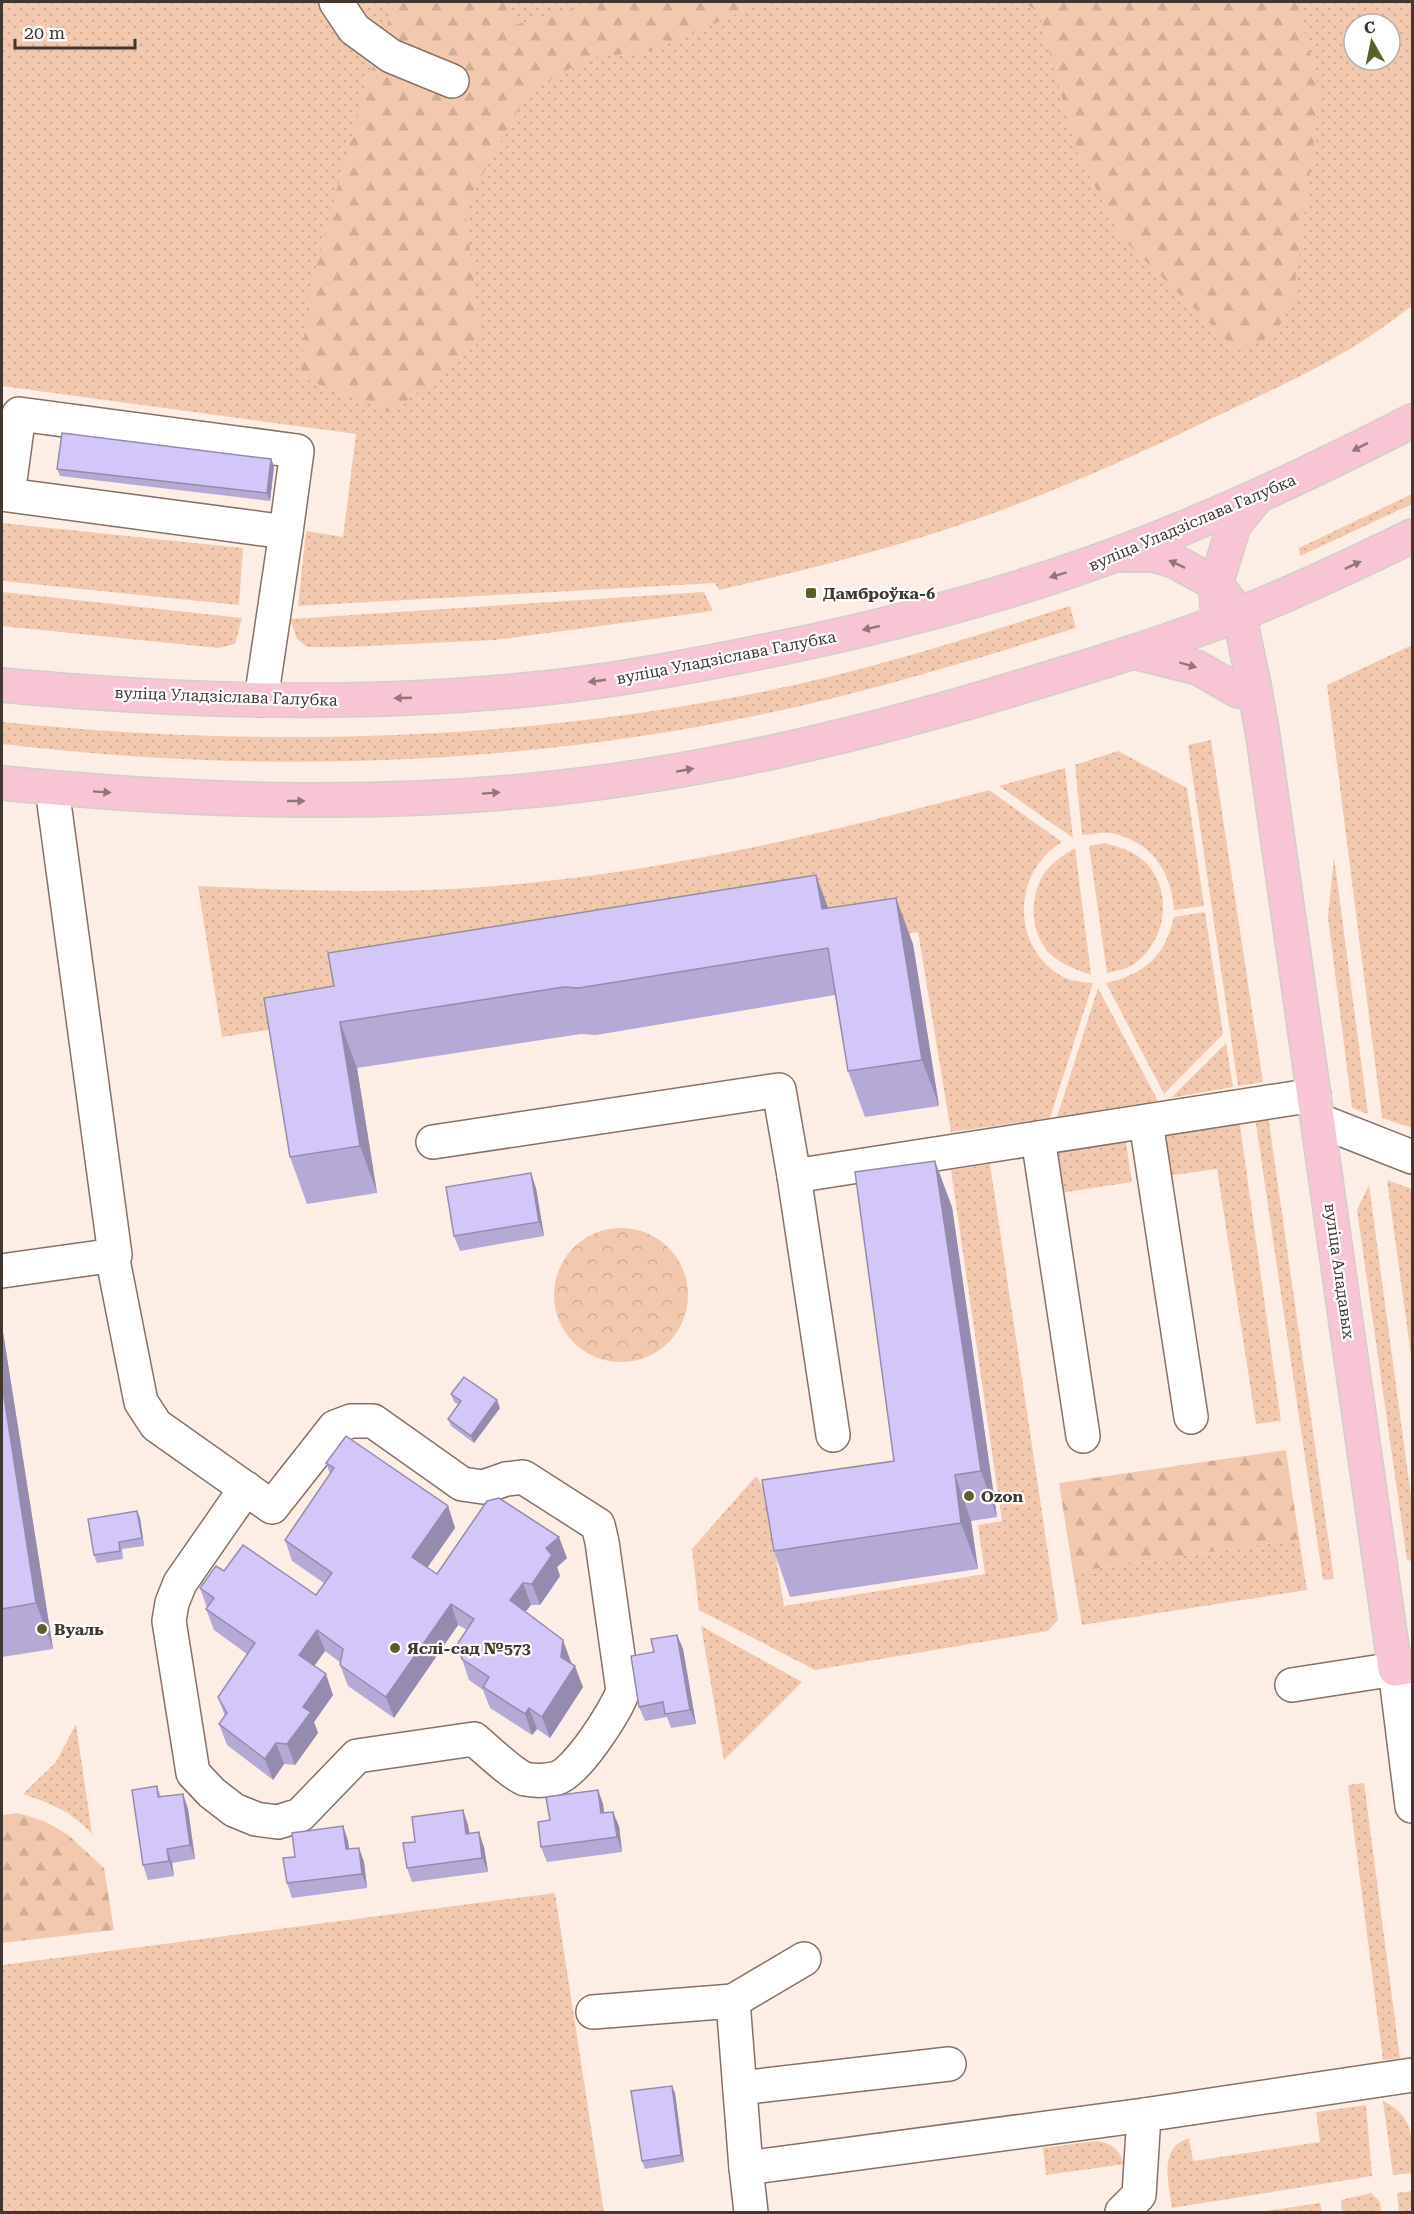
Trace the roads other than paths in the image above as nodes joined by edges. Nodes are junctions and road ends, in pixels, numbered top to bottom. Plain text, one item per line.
1 (336, 2) edge
2 (452, 81) dead end
3 (1413, 421) edge
4 (1257, 497) junction
5 (286, 532) junction
6 (1413, 536) edge
7 (1113, 556) junction
8 (1216, 584) junction
9 (1228, 618) junction
10 (1134, 652) junction
11 (2, 685) edge
12 (1238, 691) junction
13 (261, 700) junction
14 (1263, 736) junction
15 (2, 783) edge
16 (52, 788) junction
17 (1316, 1108) junction
18 (1146, 1122) junction
19 (1038, 1138) junction
20 (433, 1142) dead end
21 (1413, 1157) edge
22 (794, 1176) junction
23 (112, 1255) junction
24 (2, 1271) edge
25 (1191, 1417) dead end
26 (833, 1435) dead end
27 (1083, 1436) dead end
28 (246, 1488) junction
29 (1404, 1667) edge
30 (1292, 1685) dead end
31 (1413, 1806) edge
32 (804, 1959) dead end
33 (733, 2001) junction
34 (593, 2012) dead end
35 (949, 2064) dead end
36 (1413, 2075) edge
37 (740, 2088) junction
38 (1144, 2115) junction
39 (746, 2168) junction
40 (751, 2212) edge
41 (1122, 2212) edge

1 - 2 street
3 -> 4 main road, вуліца Уладзіслава Галубка
4 - 7 main road, вуліца Уладзіслава Галубка
4 - 8 main road
5 - 5 street
5 - 13 street
9 -> 6 main road
8 -> 7 main road, вуліца Аладавых
7 -> 13 main road, вуліца Уладзіслава Галубка
8 - 9 main road, вуліца Аладавых
9 - 10 main road
9 - 12 main road, вуліца Аладавых
9 - 14 main road, вуліца Аладавых
10 -> 12 main road
16 -> 10 main road
11 - 13 main road, вуліца Уладзіслава Галубка
12 - 14 main road, вуліца Аладавых
14 - 17 main road, вуліца Аладавых
15 - 16 main road
16 - 23 street
17 - 18 street
17 - 21 street
17 - 29 main road, вуліца Аладавых
18 - 19 street
18 - 25 street
19 - 22 street
19 - 27 street
20 - 22 street
22 - 26 street
23 - 24 street
23 - 28 street
28 - 28 street
29 - 30 street
29 - 31 street, вуліца Аладавых
32 - 33 street
33 - 34 street
33 - 37 street
35 - 37 street
36 - 38 street
37 - 39 street
38 - 39 street
38 - 41 street
39 - 40 street

